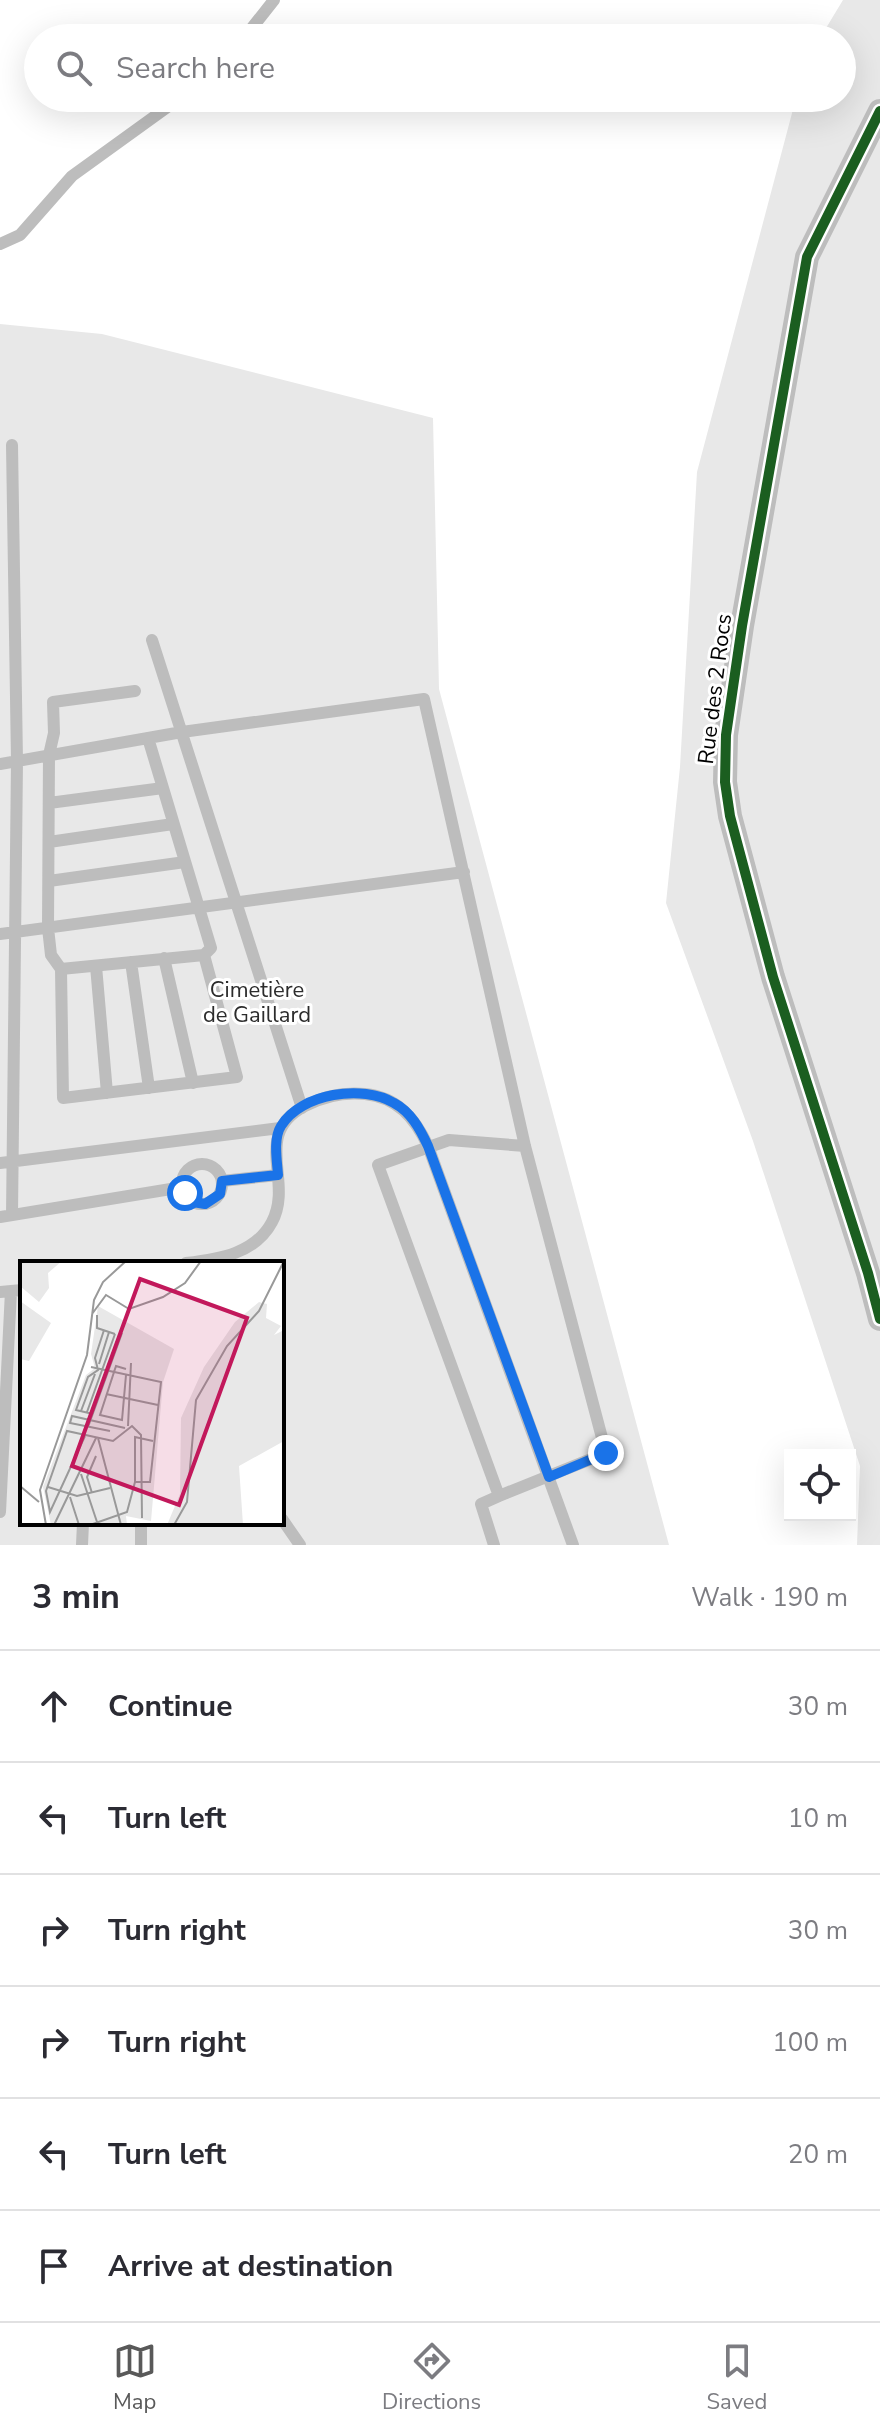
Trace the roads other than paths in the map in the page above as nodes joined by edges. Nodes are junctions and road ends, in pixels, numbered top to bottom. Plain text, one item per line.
1 (274, 0) edge
2 (255, 24) edge
3 (880, 111) edge
4 (161, 112) edge
5 (0, 244) edge
6 (12, 445) dead end
7 (6, 466) edge
8 (152, 640) dead end
9 (135, 691) dead end
10 (182, 732) junction
11 (148, 738) junction
12 (49, 755) junction
13 (17, 761) junction
14 (0, 764) edge
15 (163, 788) junction
16 (49, 803) junction
17 (173, 824) junction
18 (49, 842) junction
19 (185, 862) junction
20 (464, 872) junction
21 (49, 881) junction
22 (237, 904) junction
23 (198, 909) junction
24 (48, 928) junction
25 (16, 932) junction
26 (0, 934) edge
27 (204, 955) junction
28 (164, 958) junction
29 (131, 962) junction
30 (96, 966) junction
31 (61, 969) junction
32 (193, 1083) junction
33 (149, 1088) junction
34 (107, 1093) junction
35 (7, 1108) edge
36 (302, 1108) junction
37 (280, 1128) junction
38 (428, 1146) junction
39 (525, 1146) junction
40 (6, 1162) edge
41 (278, 1175) junction
42 (222, 1181) junction
43 (183, 1187) junction
44 (6, 1216) edge
45 (198, 1261) edge
46 (11, 1291) edge
47 (880, 1319) edge
48 (549, 1477) junction
49 (499, 1496) junction
50 (0, 1512) edge
51 (284, 1522) edge
52 (83, 1525) edge
53 (82, 1545) edge
54 (300, 1545) edge
55 (494, 1545) edge
56 (573, 1545) edge

1 - 2 lane
3 - 47 street, Rue des 2 Rocs
4 - 5 lane
6 - 7 lane
7 - 13 lane
8 - 10 lane
9 - 12 lane
10 - 11 lane
10 - 20 lane
10 - 22 lane
11 - 12 lane
11 - 15 lane
12 - 13 lane
12 - 16 lane
13 - 14 lane
13 - 25 lane
15 - 16 lane
15 - 17 lane
16 - 18 lane
17 - 18 lane
17 - 19 lane
18 - 21 lane
19 - 21 lane
19 - 23 lane
20 - 22 lane
20 - 39 lane
21 - 24 lane
22 - 23 lane
22 - 36 lane
23 - 24 lane
23 - 27 lane
24 - 25 lane
24 - 31 lane
25 - 26 lane
25 - 35 lane
27 - 28 lane
27 - 32 lane
28 - 29 lane
28 - 32 lane
29 - 30 lane
29 - 33 lane
30 - 31 lane
30 - 34 lane
31 - 34 lane
32 - 33 lane
33 - 34 lane
35 - 40 lane
36 - 37 lane
36 - 38 lane
37 - 40 lane
37 - 41 lane
38 - 39 lane
38 - 48 lane
38 - 49 lane
39 - 48 lane
40 - 44 lane
41 - 42 lane
41 - 45 lane
42 - 43 lane
42 - 43 lane
43 - 44 lane
46 - 50 lane
48 - 49 lane
48 - 56 lane
49 - 55 lane
51 - 54 lane
52 - 53 lane

